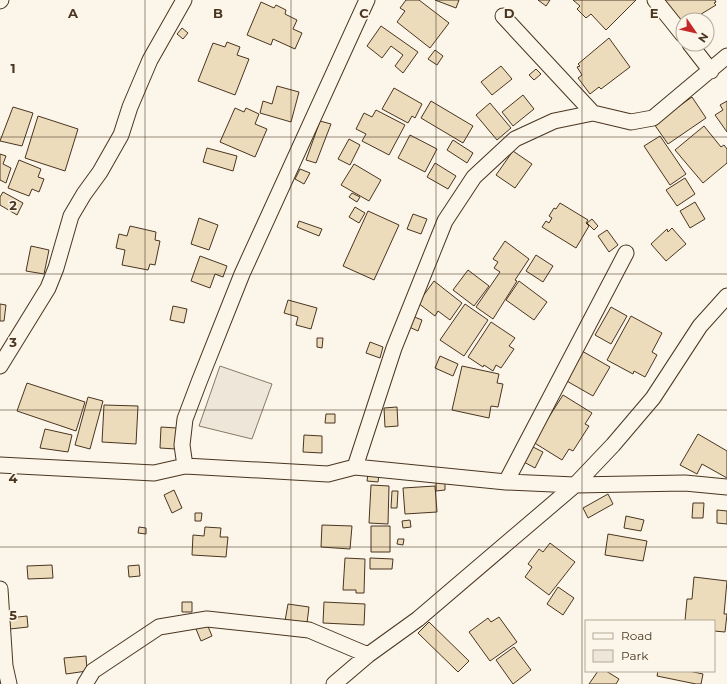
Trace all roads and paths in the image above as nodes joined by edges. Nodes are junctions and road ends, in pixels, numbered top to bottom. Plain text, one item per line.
1 (184, 0) edge
2 (367, 0) edge
3 (656, 0) edge
4 (503, 16) dead end
5 (675, 25) edge
6 (696, 52) edge
7 (727, 56) edge
8 (711, 71) junction
9 (593, 113) junction
10 (626, 253) dead end
11 (727, 296) edge
12 (0, 366) edge
13 (0, 465) edge
14 (185, 466) junction
15 (355, 467) junction
16 (506, 482) junction
17 (575, 485) junction
18 (727, 487) edge
19 (0, 589) edge
20 (368, 655) junction
21 (9, 684) edge
22 (85, 684) edge
23 (334, 684) edge

1 - 12 street
2 - 14 street
3 - 5 street
4 - 9 street
6 - 8 street
7 - 8 street
8 - 9 street
9 - 15 street
10 - 16 street
11 - 17 street
13 - 14 street
14 - 15 street
15 - 16 street
16 - 17 street
17 - 18 street
17 - 20 street
19 - 21 street
20 - 22 street
20 - 23 street

